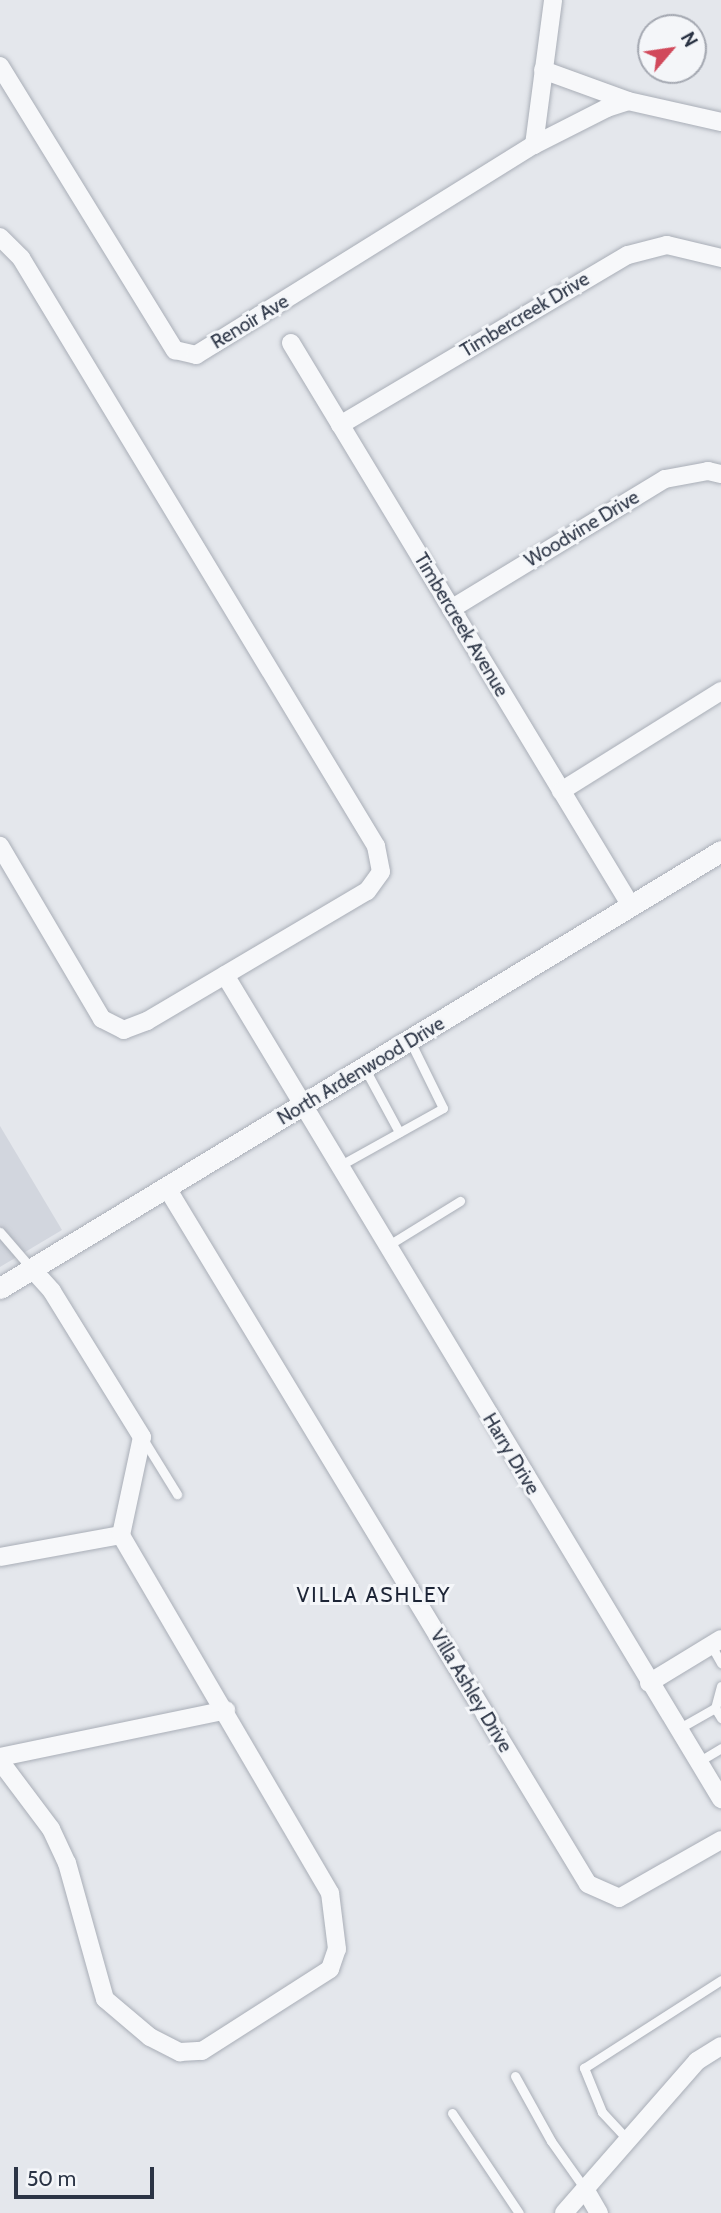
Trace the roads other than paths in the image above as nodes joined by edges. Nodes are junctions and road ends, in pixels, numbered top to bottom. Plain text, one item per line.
1 (553, 0) edge
2 (0, 66) edge
3 (543, 71) junction
4 (628, 101) junction
5 (721, 122) edge
6 (534, 145) junction
7 (0, 237) edge
8 (721, 258) edge
9 (291, 343) dead end
10 (340, 425) junction
11 (721, 474) edge
12 (451, 609) junction
13 (721, 691) edge
14 (561, 791) junction
15 (0, 846) edge
16 (721, 851) edge
17 (631, 906) junction
18 (225, 975) junction
19 (410, 1041) junction
20 (365, 1069) junction
21 (432, 1080) junction
22 (419, 1081) dead end
23 (424, 1091) dead end
24 (303, 1107) junction
25 (400, 1132) junction
26 (338, 1167) junction
27 (167, 1188) junction
28 (460, 1201) dead end
29 (0, 1232) edge
30 (386, 1247) junction
31 (32, 1269) junction
32 (0, 1288) edge
33 (142, 1437) junction
34 (177, 1494) dead end
35 (121, 1535) junction
36 (0, 1558) edge
37 (716, 1642) edge
38 (721, 1663) edge
39 (649, 1683) junction
40 (721, 1686) edge
41 (715, 1708) junction
42 (226, 1710) junction
43 (721, 1718) edge
44 (678, 1729) junction
45 (721, 1748) edge
46 (0, 1759) edge
47 (698, 1762) junction
48 (721, 1799) edge
49 (721, 1840) edge
50 (721, 1980) edge
51 (721, 2046) edge
52 (515, 2076) dead end
53 (452, 2113) dead end
54 (627, 2139) junction
55 (585, 2189) junction
56 (519, 2213) edge
57 (564, 2213) edge
58 (599, 2213) edge

1 - 3 street
2 - 6 street, Renoir Ave
3 - 4 street
3 - 6 street
4 - 5 street
4 - 6 street, Renoir Ave
7 - 18 street
8 - 10 street, Timbercreek Drive
9 - 10 street, Timbercreek Avenue
10 - 12 street, Timbercreek Avenue
11 - 12 street, Woodvine Drive
12 - 14 street, Timbercreek Avenue
13 - 14 street
14 - 17 street, Timbercreek Avenue
15 - 18 street
16 - 17 street, North Ardenwood Drive
17 - 19 street, North Ardenwood Drive
18 - 24 street, Harry Drive
19 - 20 street, North Ardenwood Drive
19 - 21 lane
20 - 24 street, North Ardenwood Drive
20 - 25 lane
21 - 22 lane
21 - 23 lane
21 - 25 lane
24 - 26 street, Harry Drive
24 - 27 street, North Ardenwood Drive
25 - 26 lane
26 - 30 street, Harry Drive
27 - 31 street, North Ardenwood Drive
27 - 49 street, Villa Ashley Drive
28 - 30 lane
29 - 31 lane
30 - 39 street, Harry Drive
31 - 32 street, North Ardenwood Drive
31 - 33 street
33 - 34 lane
33 - 35 street
35 - 36 street
35 - 42 street
37 - 38 lane
37 - 39 street
39 - 44 street, Harry Drive
40 - 41 lane
41 - 43 lane
41 - 44 lane
42 - 46 street
42 - 46 street
44 - 47 street, Harry Drive
45 - 47 lane
47 - 48 street, Harry Drive
50 - 54 lane
51 - 54 street
52 - 55 lane
53 - 56 lane
54 - 55 street
55 - 57 street
55 - 58 street

